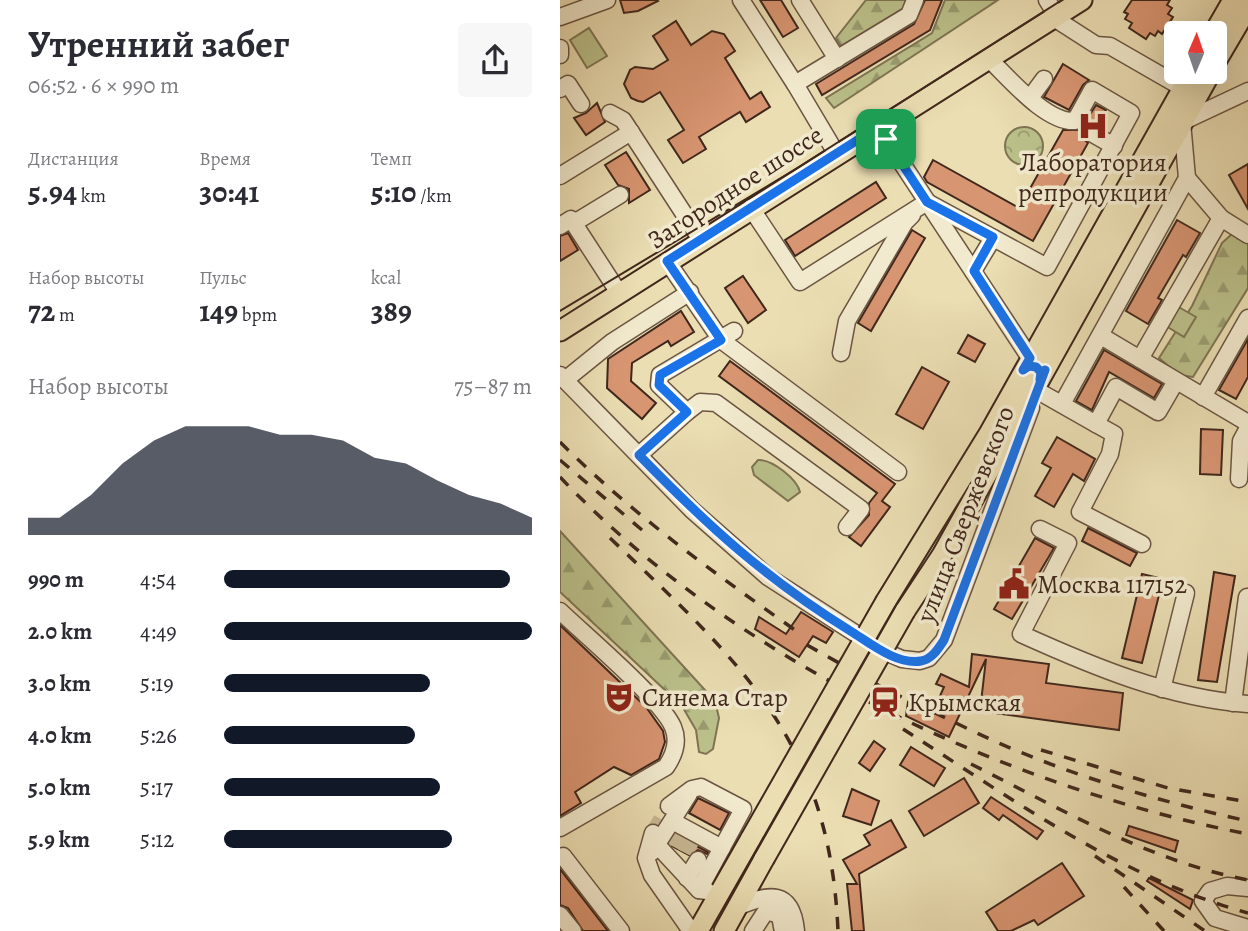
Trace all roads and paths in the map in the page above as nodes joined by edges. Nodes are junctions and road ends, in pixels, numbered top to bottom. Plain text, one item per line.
1 (607, 0) edge
2 (741, 0) edge
3 (800, 0) edge
4 (915, 0) edge
5 (1082, 0) edge
6 (1233, 0) edge
7 (1248, 7) edge
8 (1052, 11) edge
9 (560, 16) edge
10 (1221, 21) edge
11 (1227, 43) edge
12 (560, 48) edge
13 (560, 55) edge
14 (837, 58) junction
15 (989, 59) junction
16 (1164, 70) edge
17 (1044, 79) dead end
18 (794, 84) junction
19 (1185, 84) edge
20 (1204, 84) edge
21 (560, 89) edge
22 (1248, 91) edge
23 (1030, 98) junction
24 (581, 104) dead end
25 (610, 113) dead end
26 (1182, 122) junction
27 (878, 127) junction
28 (631, 132) junction
29 (1093, 134) dead end
30 (1114, 146) junction
31 (836, 153) junction
32 (560, 176) edge
33 (1187, 178) junction
34 (620, 195) dead end
35 (927, 202) junction
36 (751, 208) junction
37 (1221, 218) junction
38 (567, 225) edge
39 (1248, 235) edge
40 (993, 237) junction
41 (701, 240) junction
42 (667, 261) junction
43 (974, 271) junction
44 (690, 292) junction
45 (619, 293) junction
46 (1248, 318) edge
47 (560, 331) edge
48 (1055, 332) junction
49 (728, 335) junction
50 (1101, 336) junction
51 (841, 353) dead end
52 (1140, 359) junction
53 (1035, 374) junction
54 (563, 377) edge
55 (1176, 381) junction
56 (1203, 397) junction
57 (1062, 404) junction
58 (687, 412) junction
59 (1096, 424) junction
60 (1248, 425) edge
61 (639, 455) junction
62 (898, 472) dead end
63 (1239, 479) dead end
64 (847, 527) dead end
65 (1040, 528) dead end
66 (1142, 544) dead end
67 (1186, 593) dead end
68 (1247, 597) edge
69 (560, 611) edge
70 (1162, 689) junction
71 (1241, 704) edge
72 (692, 789) junction
73 (669, 806) tunnel mouth
74 (560, 828) edge
75 (686, 848) junction
76 (560, 857) edge
77 (723, 888) junction
78 (1248, 888) edge
79 (736, 909) junction
80 (560, 915) edge
81 (755, 928) edge
82 (1248, 928) edge
83 (789, 929) edge
84 (573, 931) edge
85 (621, 931) edge
86 (691, 931) edge
87 (698, 931) edge
88 (724, 931) edge

1 - 9 street
2 - 18 street
3 - 14 street
4 - 14 street
5 - 8 main road, Загородное шоссе
6 - 10 main road
7 - 11 main road
8 - 15 main road, Загородное шоссе
8 - 16 street
12 - 13 street
14 - 18 street
15 - 23 street
15 - 27 main road, Загородное шоссе
17 - 23 street
18 - 31 street
19 - 48 main road
20 - 26 main road
21 - 24 street
22 - 26 street
23 - 30 street
25 - 28 street
26 - 33 street
26 - 48 main road
27 - 31 main road, Загородное шоссе
27 - 35 street
28 - 32 street
28 - 41 street
29 - 30 street
30 - 40 street
31 - 36 main road, Загородное шоссе
33 - 37 street
33 - 50 street
34 - 38 street
35 - 36 street
35 - 40 street
35 - 43 street
35 - 51 street
36 - 41 main road, Загородное шоссе
37 - 39 street
37 - 52 street
38 - 45 street
40 - 43 street
41 - 42 main road, Загородное шоссе
42 - 44 street
42 - 45 main road, Загородное шоссе
43 - 53 street
44 - 49 street
44 - 54 street
45 - 47 main road, Загородное шоссе
46 - 56 street
48 - 53 main road
49 - 58 street
49 - 62 street
50 - 52 street
50 - 57 street
52 - 55 street
53 - 57 street
53 - 61 street, улица Свержевского
53 - 77 main road, bridge
53 - 79 main road, bridge
54 - 61 street, улица Свержевского
55 - 56 street
55 - 59 street
56 - 60 street
57 - 59 street
58 - 61 street
58 - 64 street
59 - 66 street
60 - 63 street
65 - 70 street
67 - 70 street
68 - 71 street
69 - 74 street
70 - 71 street
72 - 73 street
72 - 75 street
72 - 75 street
75 - 77 street
75 - 86 street
76 - 85 street
77 - 87 main road
78 - 82 street
79 - 81 street
79 - 83 street
79 - 88 main road
80 - 84 street
81 - 83 street

